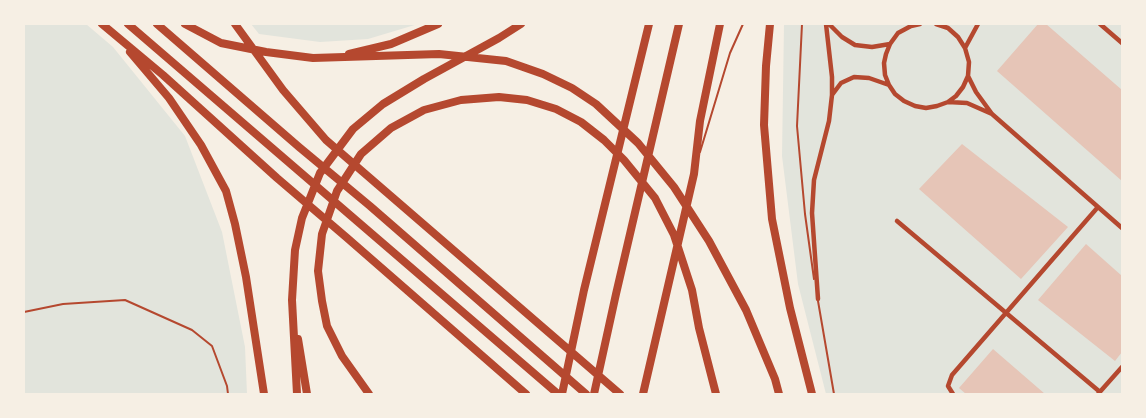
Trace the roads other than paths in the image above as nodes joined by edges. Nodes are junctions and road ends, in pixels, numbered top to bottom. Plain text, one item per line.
1 (102, 24) edge
2 (128, 24) edge
3 (157, 24) edge
4 (185, 24) edge
5 (235, 24) edge
6 (438, 24) edge
7 (521, 24) edge
8 (649, 24) edge
9 (679, 24) edge
10 (720, 24) edge
11 (743, 24) edge
12 (770, 24) edge
13 (802, 24) edge
14 (828, 24) edge
15 (920, 24) edge
16 (936, 24) edge
17 (978, 24) edge
18 (1100, 24) edge
19 (116, 35) junction
20 (1122, 43) edge
21 (890, 44) junction
22 (965, 48) junction
23 (337, 57) junction
24 (968, 76) junction
25 (889, 85) junction
26 (832, 95) junction
27 (948, 102) junction
28 (992, 114) junction
29 (694, 174) junction
30 (1098, 207) junction
31 (897, 221) dead end
32 (1122, 228) edge
33 (818, 299) junction
34 (292, 300) junction
35 (1007, 314) junction
36 (1122, 367) edge
37 (523, 392) edge
38 (1099, 393) edge
39 (264, 394) edge
40 (297, 394) edge
41 (307, 394) edge
42 (369, 394) edge
43 (558, 394) edge
44 (562, 394) edge
45 (586, 394) edge
46 (594, 394) edge
47 (620, 394) edge
48 (643, 394) edge
49 (716, 394) edge
50 (779, 394) edge
51 (812, 394) edge
52 (834, 394) edge
53 (953, 394) edge

1 - 19 highway
2 - 43 highway
3 - 45 highway
4 - 23 highway
5 - 47 highway
6 - 23 highway
7 - 34 highway
8 - 44 highway
9 - 46 highway
10 - 29 highway
11 - 29 lane
12 - 51 highway
13 - 33 lane
14 - 21 street
14 - 26 street
15 - 21 street
16 - 22 street
17 - 22 street
18 - 20 street
19 - 37 highway
19 - 39 highway
21 - 25 street
22 - 24 street
23 - 50 highway
24 - 27 street
24 - 28 street
25 - 26 street
25 - 27 street
26 - 33 street
27 - 28 street
28 - 30 street
29 - 48 highway
30 - 32 street
30 - 35 street
31 - 35 street
33 - 52 lane
34 - 40 highway
34 - 41 highway
35 - 38 street
35 - 53 street
36 - 38 street
42 - 49 highway

